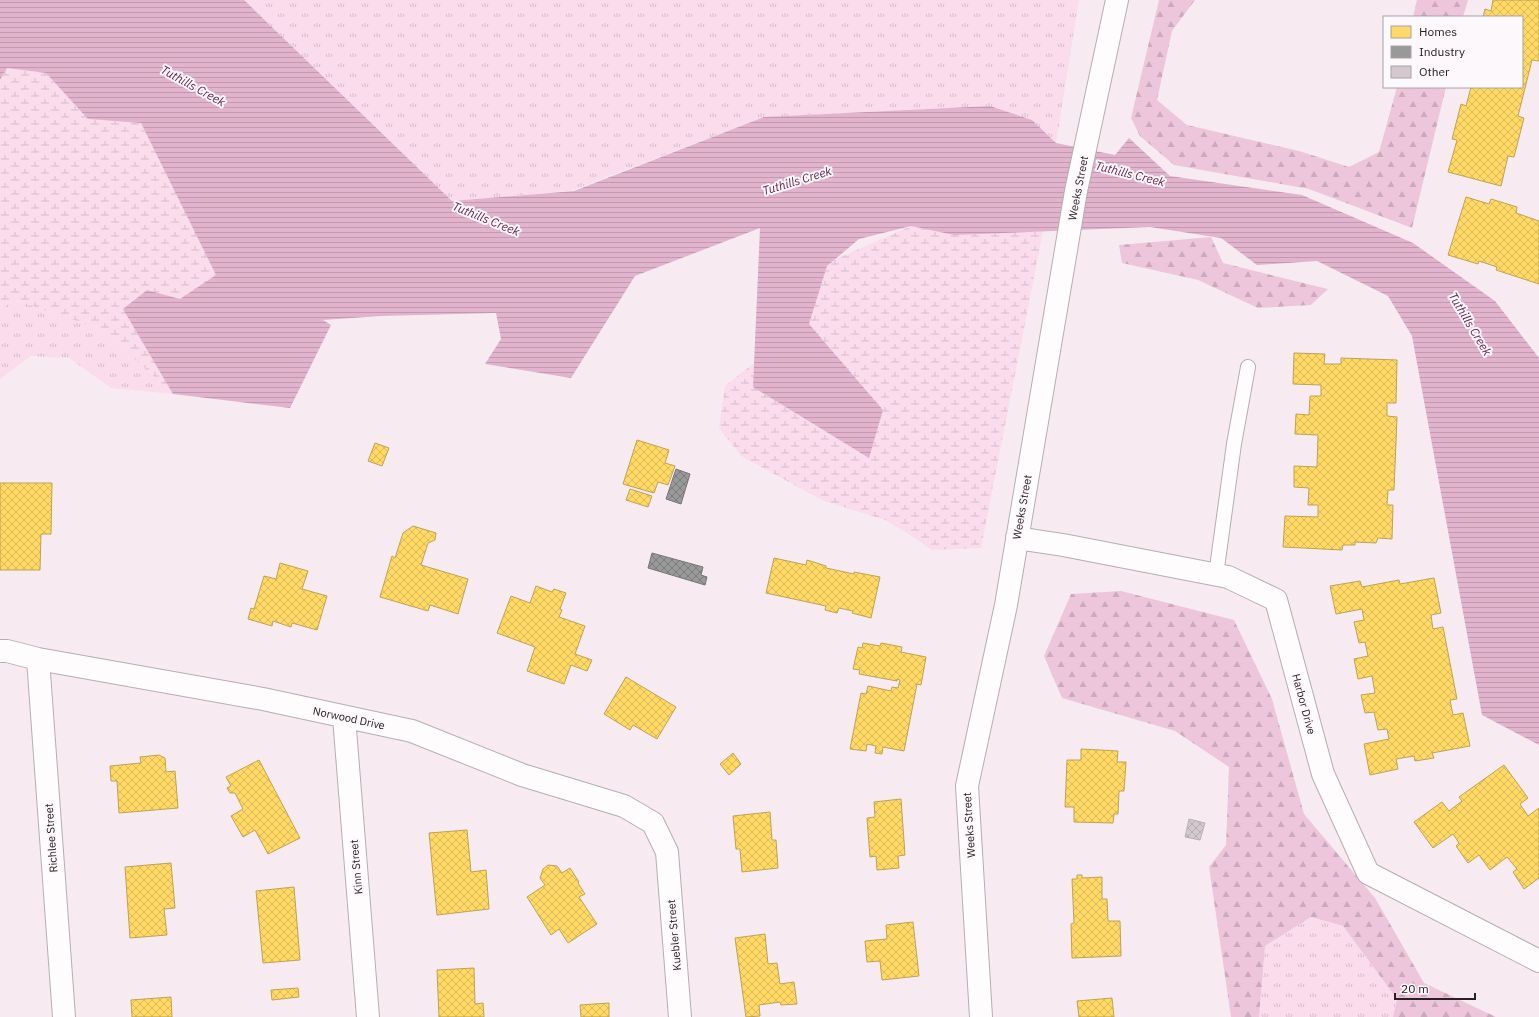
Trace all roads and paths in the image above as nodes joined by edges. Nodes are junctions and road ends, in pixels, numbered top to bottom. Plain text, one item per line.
1 (1117, 0) edge
2 (1248, 367) dead end
3 (1017, 538) junction
4 (1216, 575) junction
5 (0, 652) edge
6 (38, 659) junction
7 (344, 717) junction
8 (667, 852) joint
9 (1539, 961) edge
10 (64, 1017) edge
11 (368, 1017) edge
12 (680, 1017) edge
13 (981, 1017) edge

1 - 3 street, Weeks Street
2 - 4 lane
3 - 4 street, Harbor Drive
3 - 13 street, Weeks Street
4 - 9 street, Harbor Drive
5 - 6 street, Norwood Drive
6 - 7 street, Norwood Drive
6 - 10 street, Richlee Street
7 - 8 street, Norwood Drive
7 - 11 street, Kinn Street
8 - 12 street, Kuebler Street

